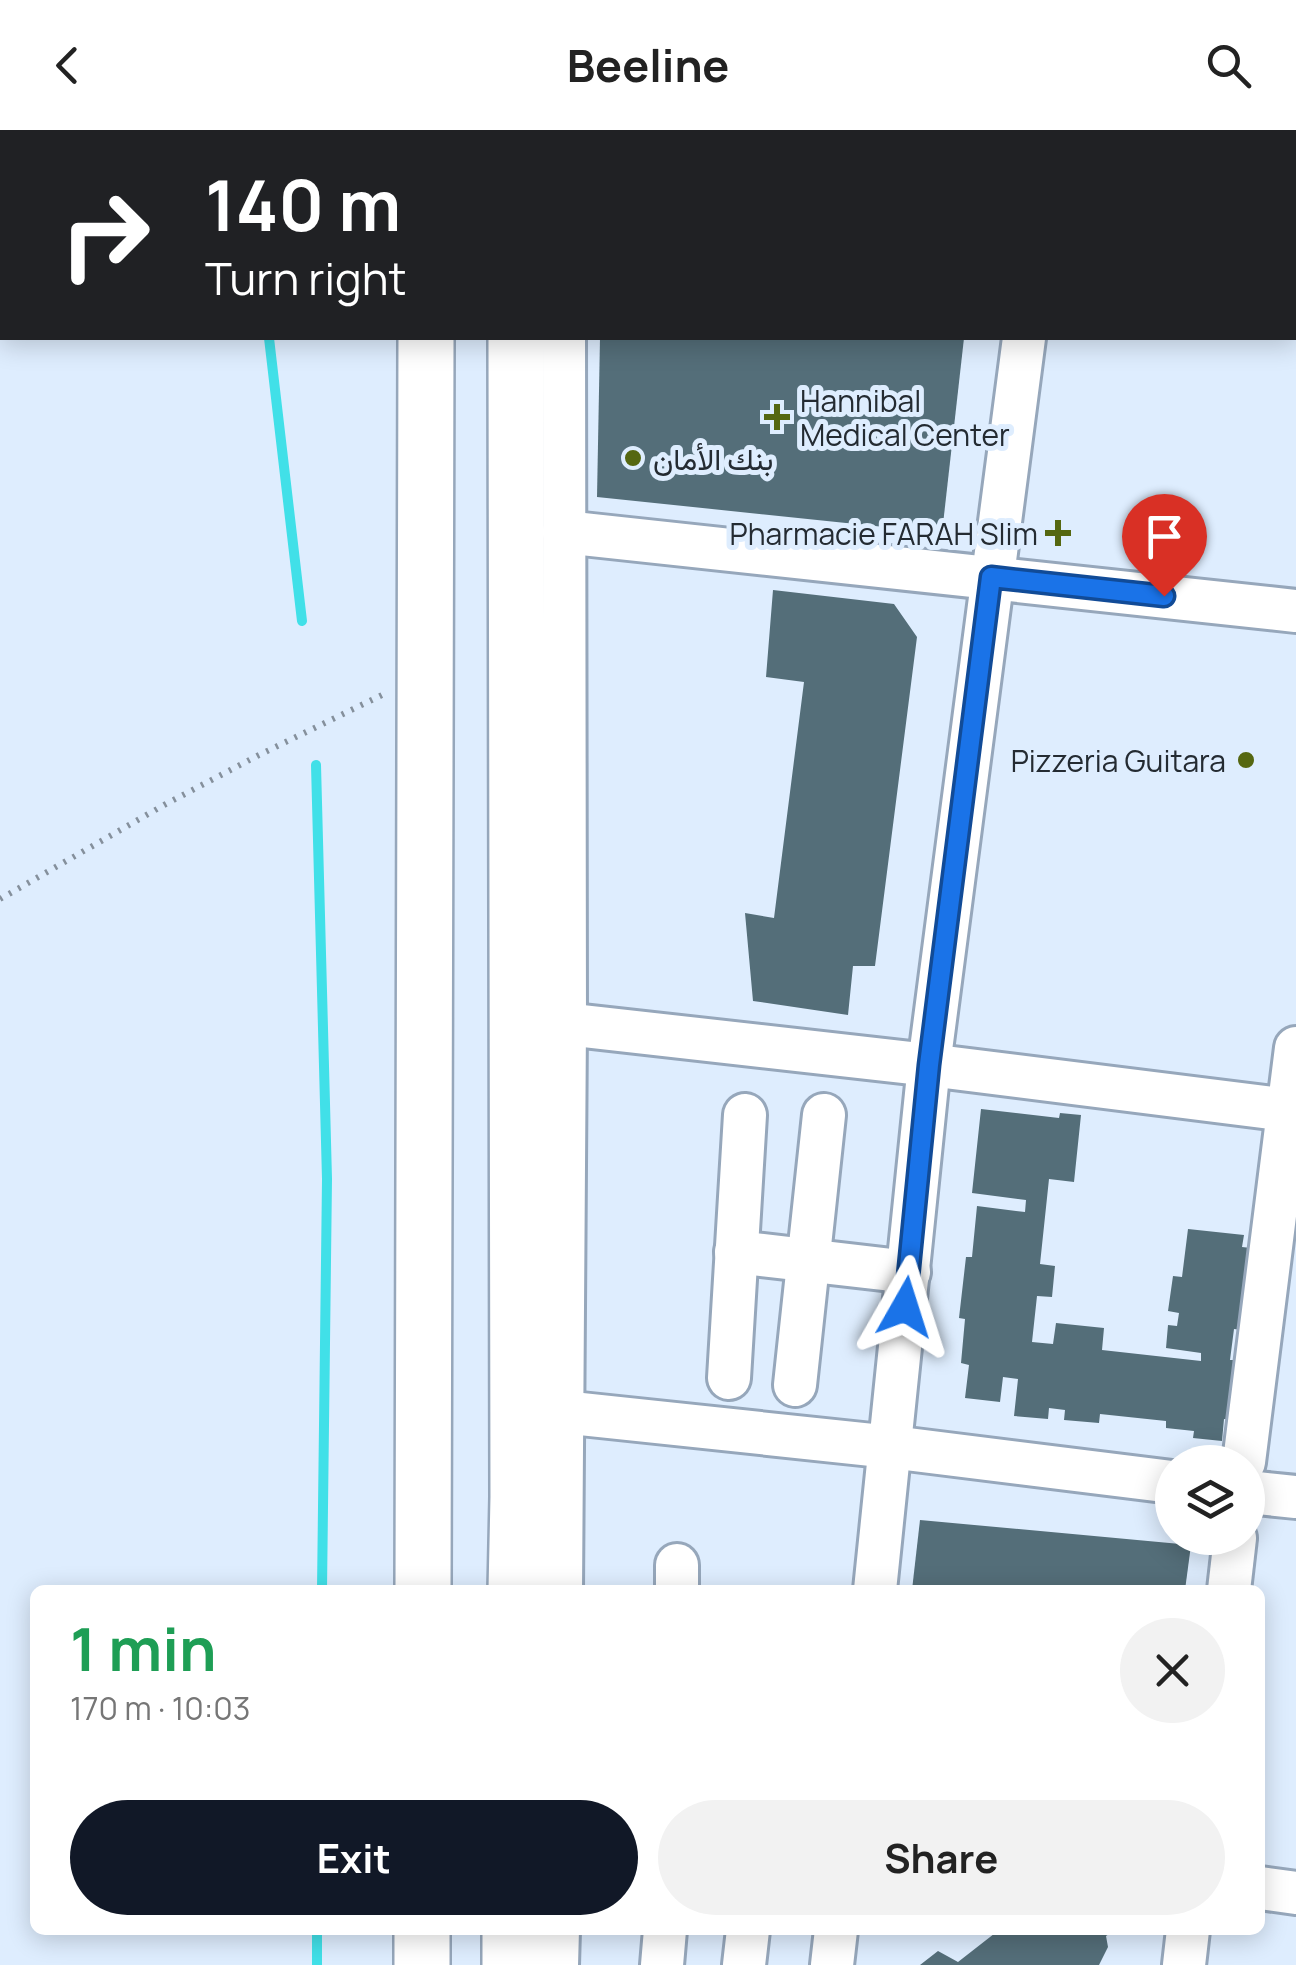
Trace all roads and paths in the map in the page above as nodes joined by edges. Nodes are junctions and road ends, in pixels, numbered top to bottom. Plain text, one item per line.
1 (426, 340) edge
2 (516, 340) edge
3 (564, 340) edge
4 (1024, 340) edge
5 (564, 532) junction
6 (991, 577) junction
7 (1296, 610) edge
8 (426, 674) junction
9 (0, 900) edge
10 (565, 1024) junction
11 (1296, 1048) edge
12 (929, 1065) junction
13 (1292, 1110) edge
14 (744, 1115) dead end
15 (824, 1115) dead end
16 (736, 1252) junction
17 (808, 1260) junction
18 (909, 1272) junction
19 (729, 1378) dead end
20 (795, 1385) dead end
21 (562, 1412) junction
22 (1246, 1445) edge
23 (891, 1447) junction
24 (1155, 1480) edge
25 (1265, 1494) edge
26 (1296, 1498) edge
27 (1233, 1555) edge
28 (422, 1585) edge
29 (516, 1585) edge
30 (561, 1585) edge
31 (875, 1585) edge
32 (1230, 1585) edge
33 (1265, 1889) edge
34 (1296, 1892) edge
35 (422, 1935) edge
36 (510, 1935) edge
37 (558, 1935) edge
38 (665, 1935) edge
39 (747, 1935) edge
40 (835, 1935) edge
41 (1187, 1935) edge
42 (422, 1965) edge
43 (510, 1965) edge
44 (557, 1965) edge
45 (662, 1965) edge
46 (744, 1965) edge
47 (832, 1965) edge
48 (1184, 1965) edge

1 - 8 highway
2 - 29 highway
3 - 5 street
4 - 6 street
5 - 6 street
5 - 10 street
6 - 7 street
6 - 12 street
8 - 9 path
8 - 28 highway
10 - 12 street
10 - 21 street
11 - 13 street
12 - 13 street
12 - 18 street
13 - 22 street
14 - 16 street
15 - 17 street
16 - 17 street
16 - 19 street
17 - 18 street
17 - 20 street
18 - 23 street
21 - 23 street
21 - 30 street
23 - 24 street
23 - 31 street
25 - 26 street
27 - 32 street
33 - 34 street
35 - 42 highway
36 - 43 highway
37 - 44 street
38 - 45 street
39 - 46 street
40 - 47 street
41 - 48 street

